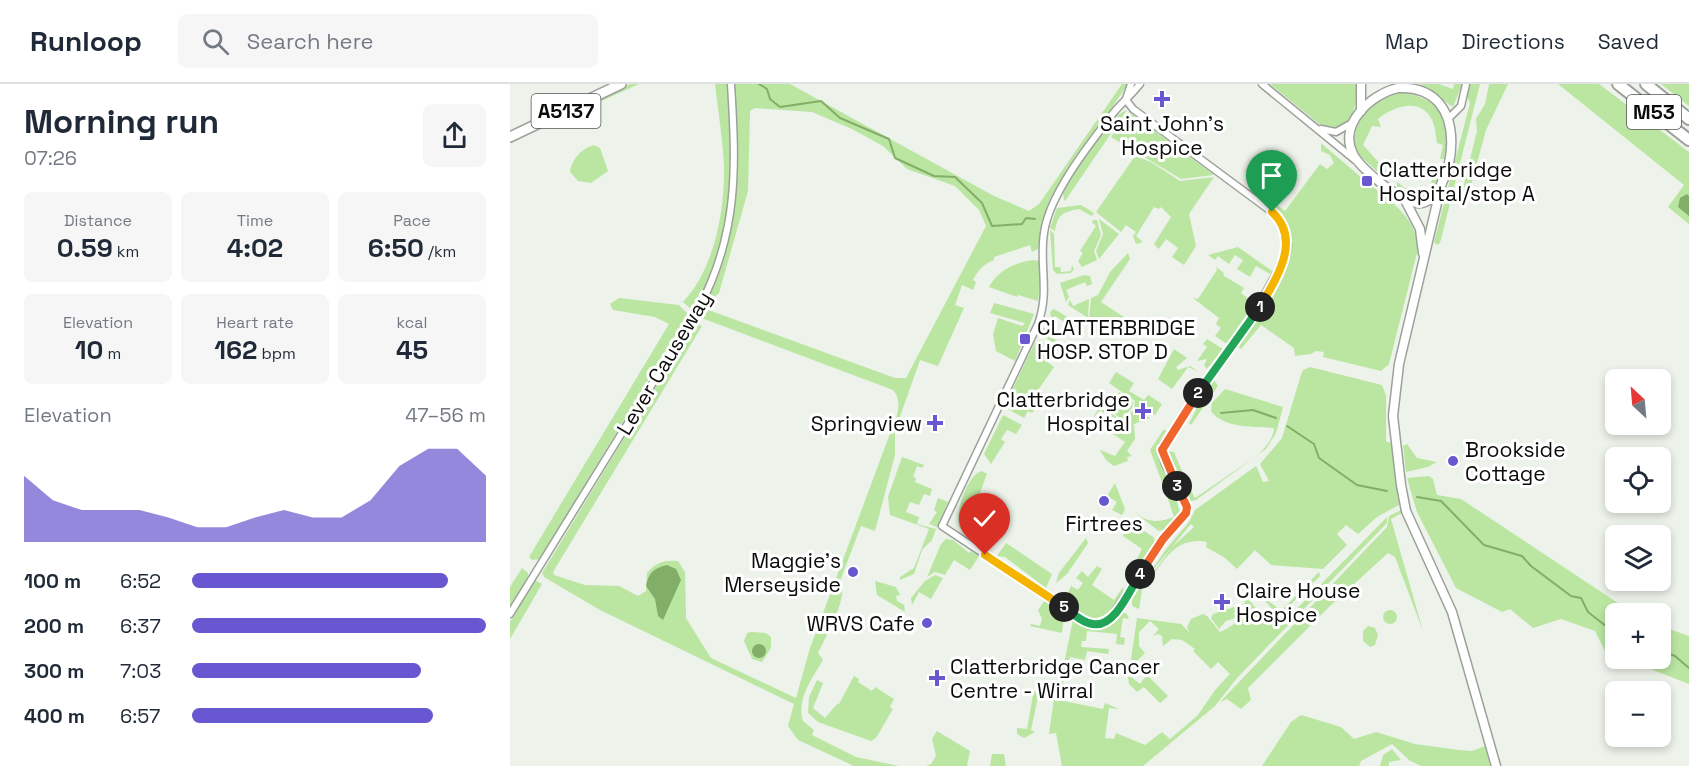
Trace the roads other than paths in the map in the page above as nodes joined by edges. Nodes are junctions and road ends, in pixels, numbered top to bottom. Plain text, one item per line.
1 (621, 84) edge
2 (731, 84) edge
3 (1131, 84) edge
4 (1140, 84) edge
5 (1262, 84) edge
6 (1361, 84) edge
7 (1466, 84) edge
8 (1618, 84) edge
9 (1646, 84) edge
10 (1402, 86) edge
11 (1126, 100) junction
12 (1360, 111) junction
13 (1449, 118) junction
14 (1689, 119) edge
15 (1354, 121) junction
16 (1310, 123) junction
17 (510, 137) edge
18 (1689, 140) edge
19 (1358, 162) junction
20 (1442, 182) junction
21 (1406, 202) junction
22 (1423, 256) junction
23 (510, 614) edge
24 (1496, 766) edge

1 - 17 main road, A5137
2 - 23 street, Lever Causeway
3 - 11 street
4 - 11 street
5 - 16 street
6 - 12 main road
7 - 13 street
8 - 18 highway, M53
9 - 14 highway, M53
10 - 12 main road
10 - 13 main road
11 - 11 street
12 - 15 main road
13 - 20 main road
15 - 16 street
15 - 19 main road
16 - 19 street
19 - 21 main road
20 - 21 main road
20 - 22 main road
21 - 22 main road
22 - 24 main road

